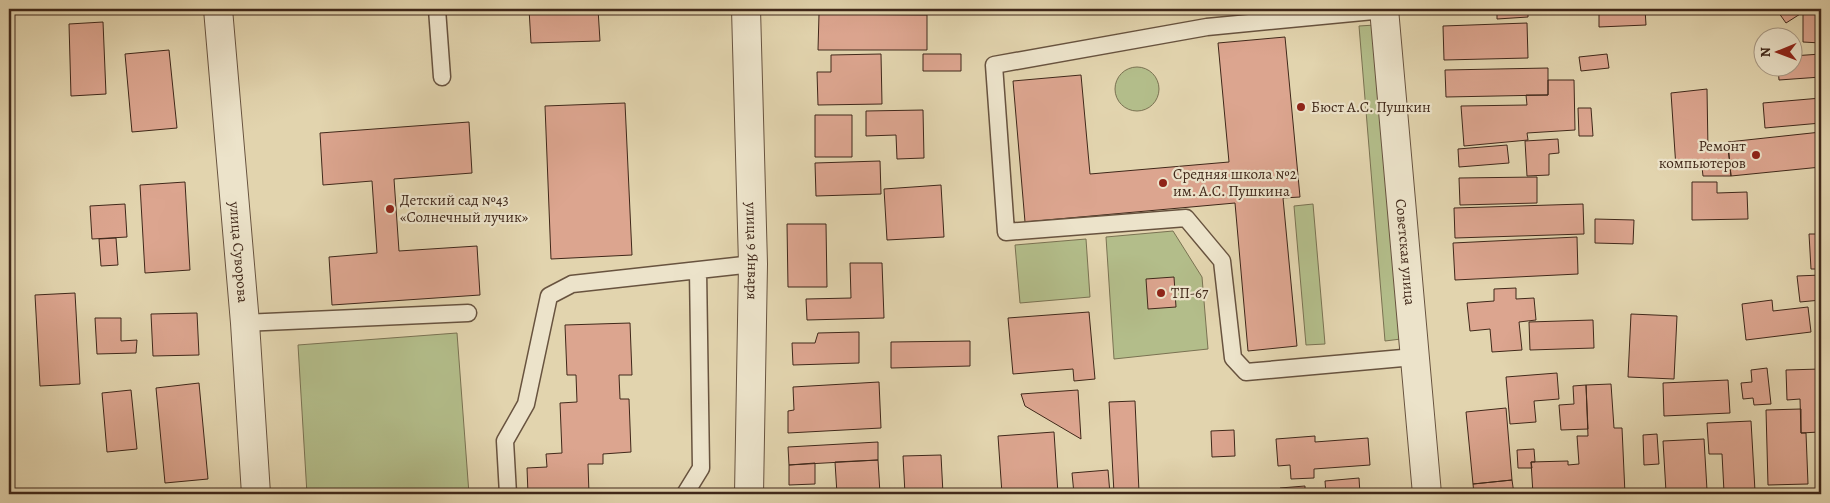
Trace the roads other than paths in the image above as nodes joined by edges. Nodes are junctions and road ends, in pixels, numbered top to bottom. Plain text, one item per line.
1 (218, 9) edge
2 (437, 9) edge
3 (746, 9) edge
4 (1384, 9) edge
5 (442, 77) dead end
6 (752, 264) junction
7 (698, 270) junction
8 (468, 313) dead end
9 (245, 323) junction
10 (1414, 357) junction
11 (256, 494) edge
12 (508, 494) edge
13 (684, 494) edge
14 (749, 494) edge
15 (1426, 494) edge

1 - 9 street, улица Суворова
2 - 5 lane
3 - 6 street, улица 9 Января
4 - 10 street, Советская улица
4 - 10 lane
6 - 7 lane
6 - 14 street, улица 9 Января
7 - 12 lane
7 - 13 lane
8 - 9 lane
9 - 11 street, улица Суворова
10 - 15 street, Советская улица

